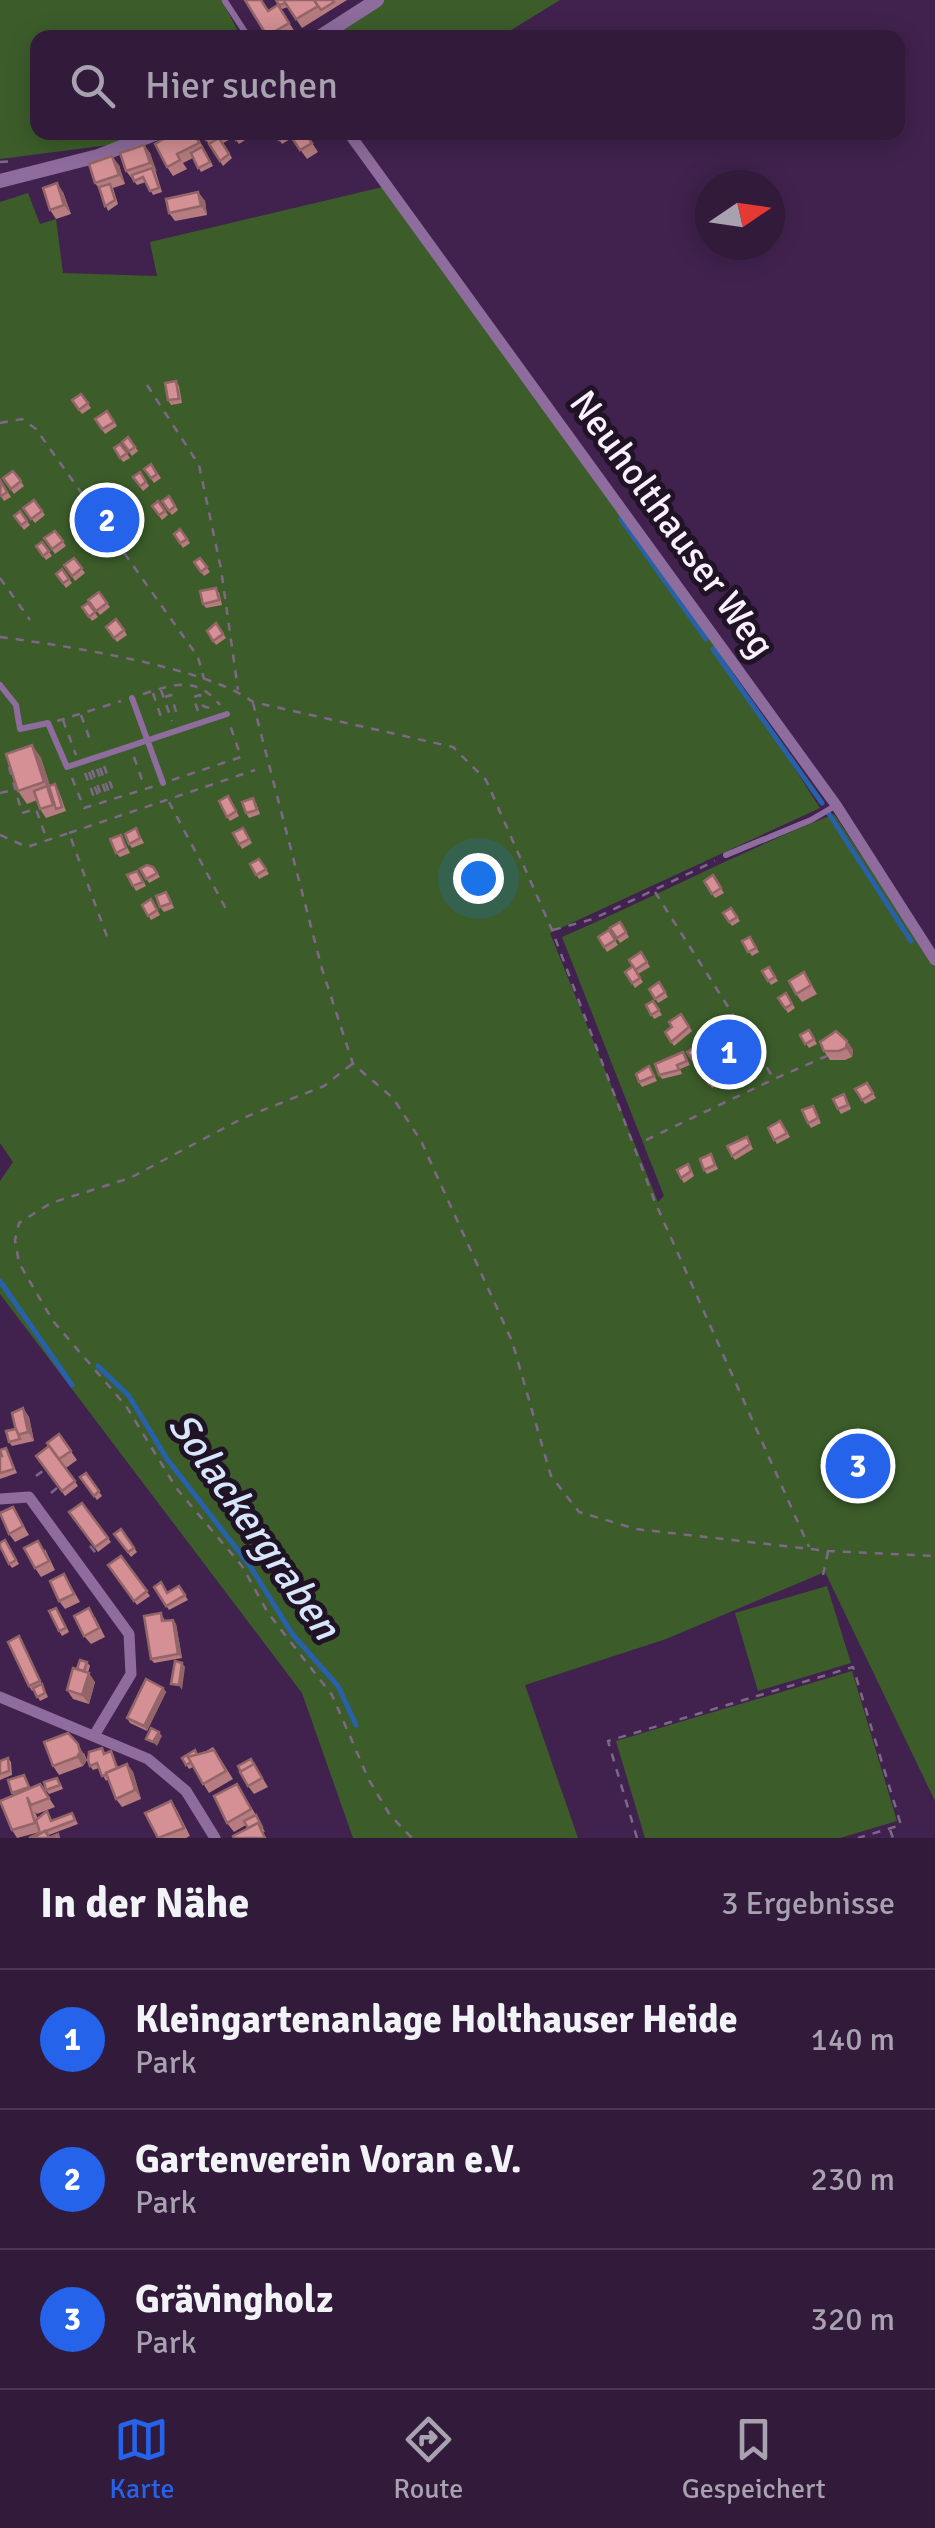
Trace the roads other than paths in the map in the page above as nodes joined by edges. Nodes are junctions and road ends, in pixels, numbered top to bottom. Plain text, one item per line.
1 (377, 0) edge
2 (225, 1) edge
3 (244, 30) edge
4 (330, 30) edge
5 (137, 140) edge
6 (354, 140) edge
7 (0, 181) edge
8 (0, 685) edge
9 (132, 698) road end
10 (226, 714) road end
11 (147, 741) junction
12 (162, 784) road end
13 (836, 805) junction
14 (726, 855) road end
15 (935, 960) edge
16 (0, 1500) edge
17 (0, 1697) edge
18 (95, 1734) junction
19 (216, 1838) edge

1 - 4 street
2 - 3 lane
5 - 7 street
6 - 13 street, Neuholthauser Weg
8 - 11 lane
9 - 11 lane
10 - 11 lane
11 - 12 lane
13 - 14 lane
13 - 15 street, Neuholthauser Weg
16 - 18 street
17 - 18 street
18 - 19 street

